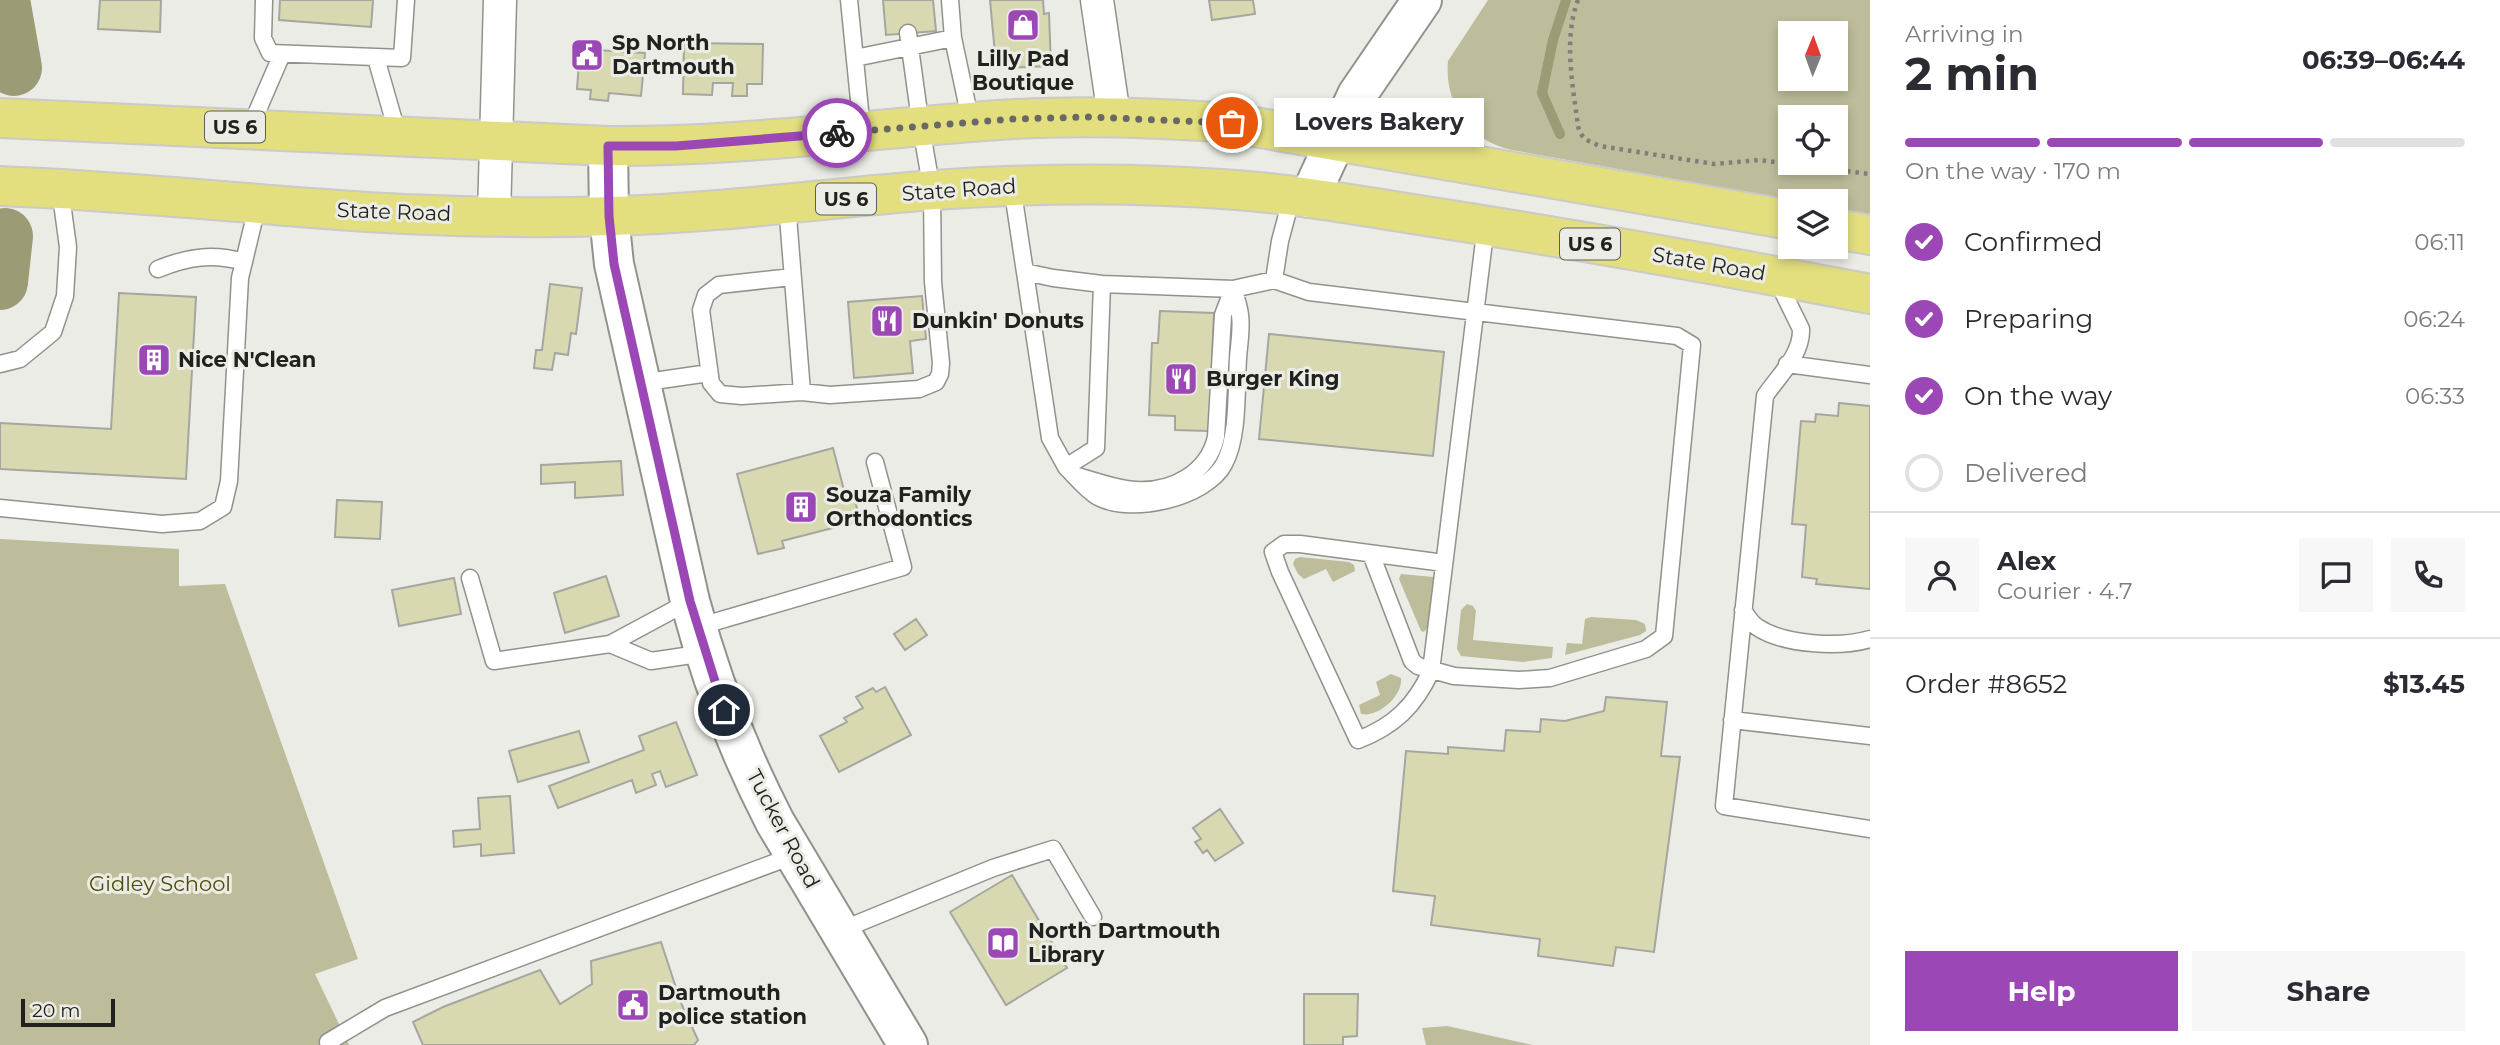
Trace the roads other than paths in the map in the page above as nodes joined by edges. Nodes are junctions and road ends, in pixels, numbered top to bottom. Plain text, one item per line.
1 (264, 0) edge
2 (406, 0) edge
3 (499, 0) edge
4 (849, 0) edge
5 (950, 0) edge
6 (1097, 0) edge
7 (1422, 0) edge
8 (953, 38) junction
9 (909, 40) junction
10 (276, 53) junction
11 (376, 58) junction
12 (855, 58) junction
13 (1114, 116) junction
14 (0, 118) edge
15 (971, 123) junction
16 (920, 127) junction
17 (250, 128) junction
18 (862, 130) junction
19 (398, 135) junction
20 (1335, 140) junction
21 (497, 141) junction
22 (608, 146) junction
23 (0, 186) edge
24 (1012, 186) junction
25 (60, 188) junction
26 (932, 191) junction
27 (1301, 197) junction
28 (258, 203) junction
29 (787, 204) junction
30 (494, 216) junction
31 (609, 216) junction
32 (1778, 218) edge
33 (1486, 225) junction
34 (1848, 231) edge
35 (1870, 235) edge
36 (244, 262) junction
37 (158, 269) dead end
38 (1025, 272) junction
39 (1775, 276) junction
40 (792, 277) junction
41 (1274, 280) junction
42 (1102, 284) junction
43 (1233, 289) junction
44 (1870, 294) edge
45 (1474, 310) junction
46 (0, 364) edge
47 (1787, 364) junction
48 (709, 373) junction
49 (1870, 375) edge
50 (640, 383) junction
51 (802, 392) junction
52 (875, 462) dead end
53 (1070, 472) junction
54 (0, 508) edge
55 (1371, 554) junction
56 (1444, 563) junction
57 (470, 578) dead end
58 (1743, 610) junction
59 (697, 627) junction
60 (1870, 639) edge
61 (610, 644) junction
62 (1430, 671) junction
63 (1732, 720) junction
64 (1870, 736) edge
65 (1870, 829) edge
66 (795, 855) junction
67 (1093, 917) dead end
68 (839, 931) junction
69 (902, 1043) edge
70 (326, 1044) edge

1 - 10 lane
2 - 11 lane
3 - 21 street
4 - 12 lane
5 - 8 lane
6 - 13 street
7 - 20 main road
8 - 9 lane
8 - 15 lane
9 - 12 lane
9 - 16 lane
10 - 11 lane
10 - 17 lane
11 - 19 lane
12 - 18 lane
13 - 15 main road, US 6
13 - 20 main road, US 6
14 - 17 main road, US 6
15 - 16 main road, US 6
16 - 18 main road, US 6
16 - 26 lane
17 - 19 main road, US 6
18 - 22 main road, US 6
19 - 21 main road, US 6
20 - 27 main road
20 - 32 main road, US 6
21 - 22 main road, US 6
21 - 30 street
22 - 31 main road, Tucker Road
23 - 25 main road, State Road / US 6
24 - 26 main road, State Road / US 6
24 - 27 main road, State Road / US 6
24 - 38 lane
25 - 28 main road, State Road / US 6
25 - 46 lane
26 - 29 main road, State Road / US 6
26 - 51 lane
27 - 33 main road, State Road / US 6
27 - 41 lane
28 - 30 main road, State Road / US 6
28 - 36 lane
29 - 31 main road, State Road / US 6
29 - 40 lane
30 - 31 main road, State Road / US 6
31 - 50 main road, Tucker Road
33 - 39 main road, State Road / US 6
33 - 45 lane
34 - 35 main road
36 - 37 lane
36 - 54 lane
38 - 42 lane
38 - 53 lane
39 - 44 main road, State Road / US 6
39 - 47 lane
40 - 48 lane
40 - 51 lane
41 - 43 lane
41 - 45 lane
42 - 43 lane
42 - 53 lane
43 - 53 lane
45 - 56 lane
45 - 62 lane
47 - 49 lane
47 - 58 lane
48 - 50 lane
48 - 51 lane
50 - 59 main road, Tucker Road
52 - 59 lane
55 - 56 lane
55 - 62 lane
55 - 62 lane
56 - 62 lane
57 - 61 lane
58 - 60 lane
58 - 63 lane
59 - 61 lane
59 - 61 lane
59 - 66 main road, Tucker Road
63 - 64 lane
63 - 65 lane
66 - 68 main road, Tucker Road
66 - 70 lane
67 - 68 lane
68 - 69 main road, Tucker Road

